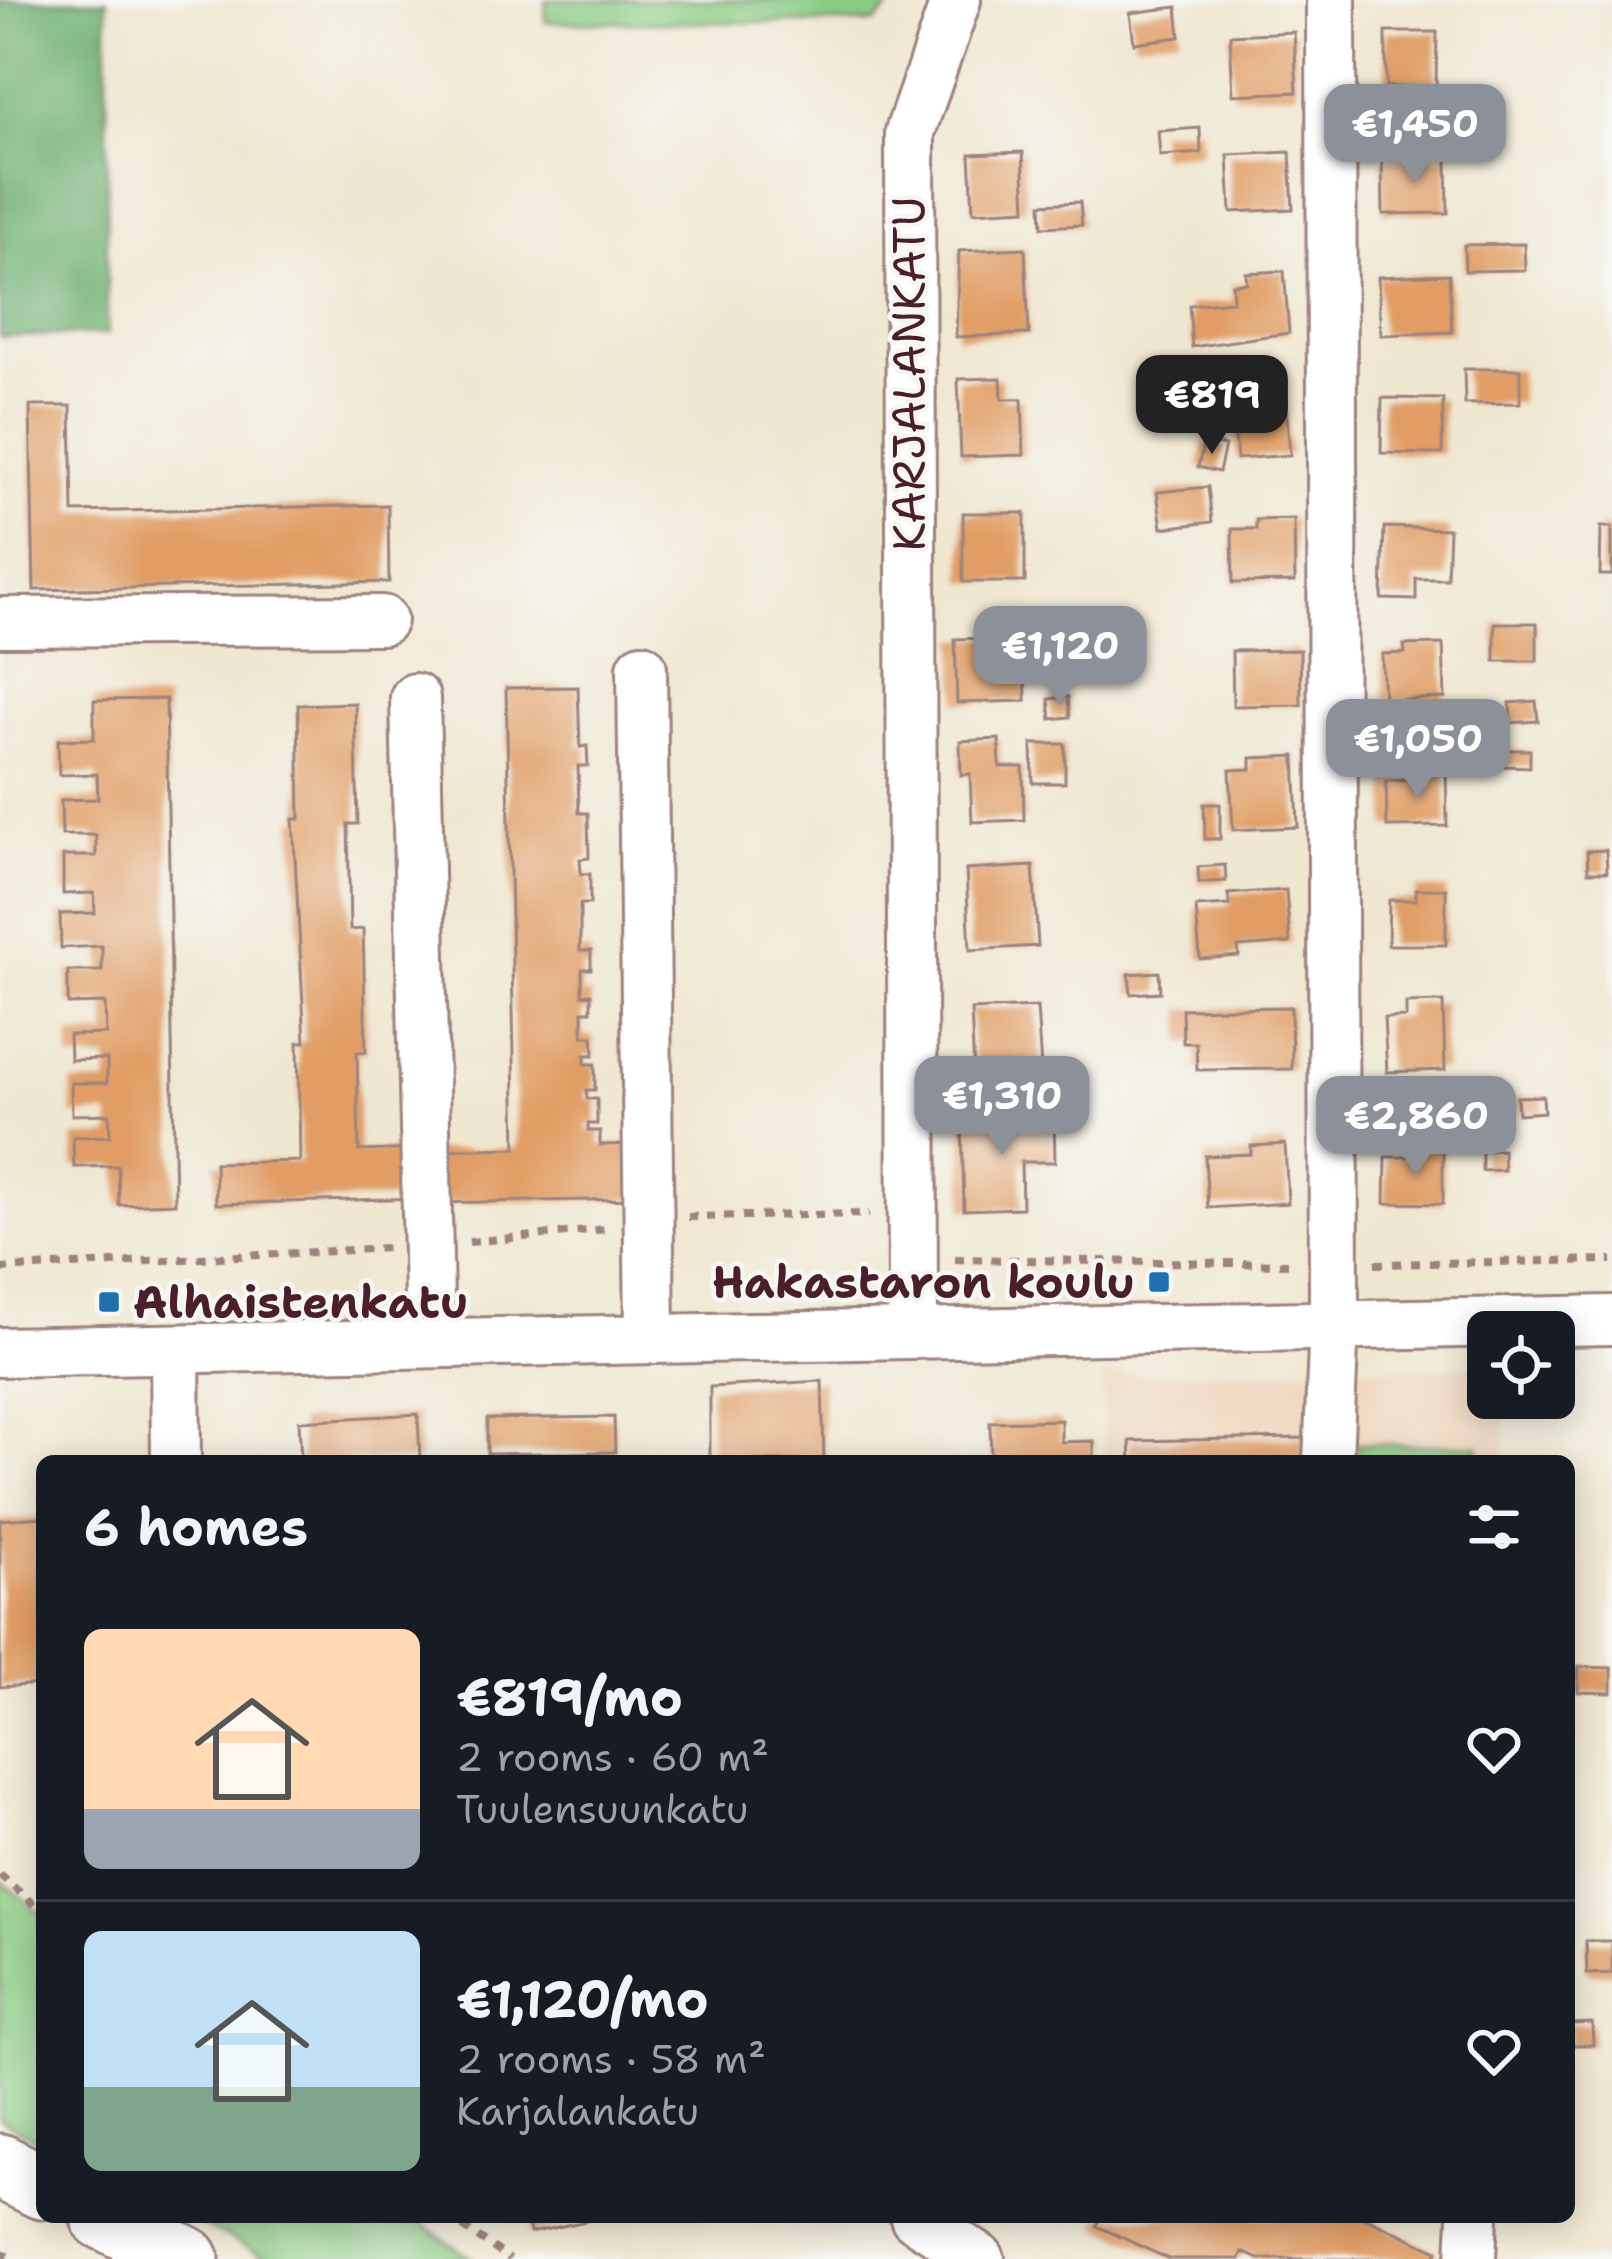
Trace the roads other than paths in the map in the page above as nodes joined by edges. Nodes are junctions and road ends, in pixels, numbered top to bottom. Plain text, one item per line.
1 (956, 0) edge
2 (1331, 0) edge
3 (382, 620) dead end
4 (0, 622) edge
5 (642, 668) dead end
6 (415, 698) dead end
7 (1612, 1319) edge
8 (1334, 1324) junction
9 (913, 1331) junction
10 (650, 1337) junction
11 (430, 1343) junction
12 (175, 1351) junction
13 (0, 1352) edge
14 (176, 1455) edge
15 (1328, 1455) edge
16 (0, 2166) edge
17 (36, 2184) edge
18 (115, 2223) edge
19 (924, 2223) edge
20 (1473, 2223) edge
21 (187, 2259) edge
22 (980, 2259) edge
23 (1472, 2259) edge

1 - 9 street, KARJALANKATU
2 - 8 street
3 - 4 street
5 - 10 street
6 - 11 street
7 - 8 street
8 - 9 street
8 - 15 street
9 - 10 street
10 - 11 street
11 - 12 street
12 - 13 street
12 - 14 street
16 - 17 main road
18 - 21 main road
19 - 22 street
20 - 23 street

